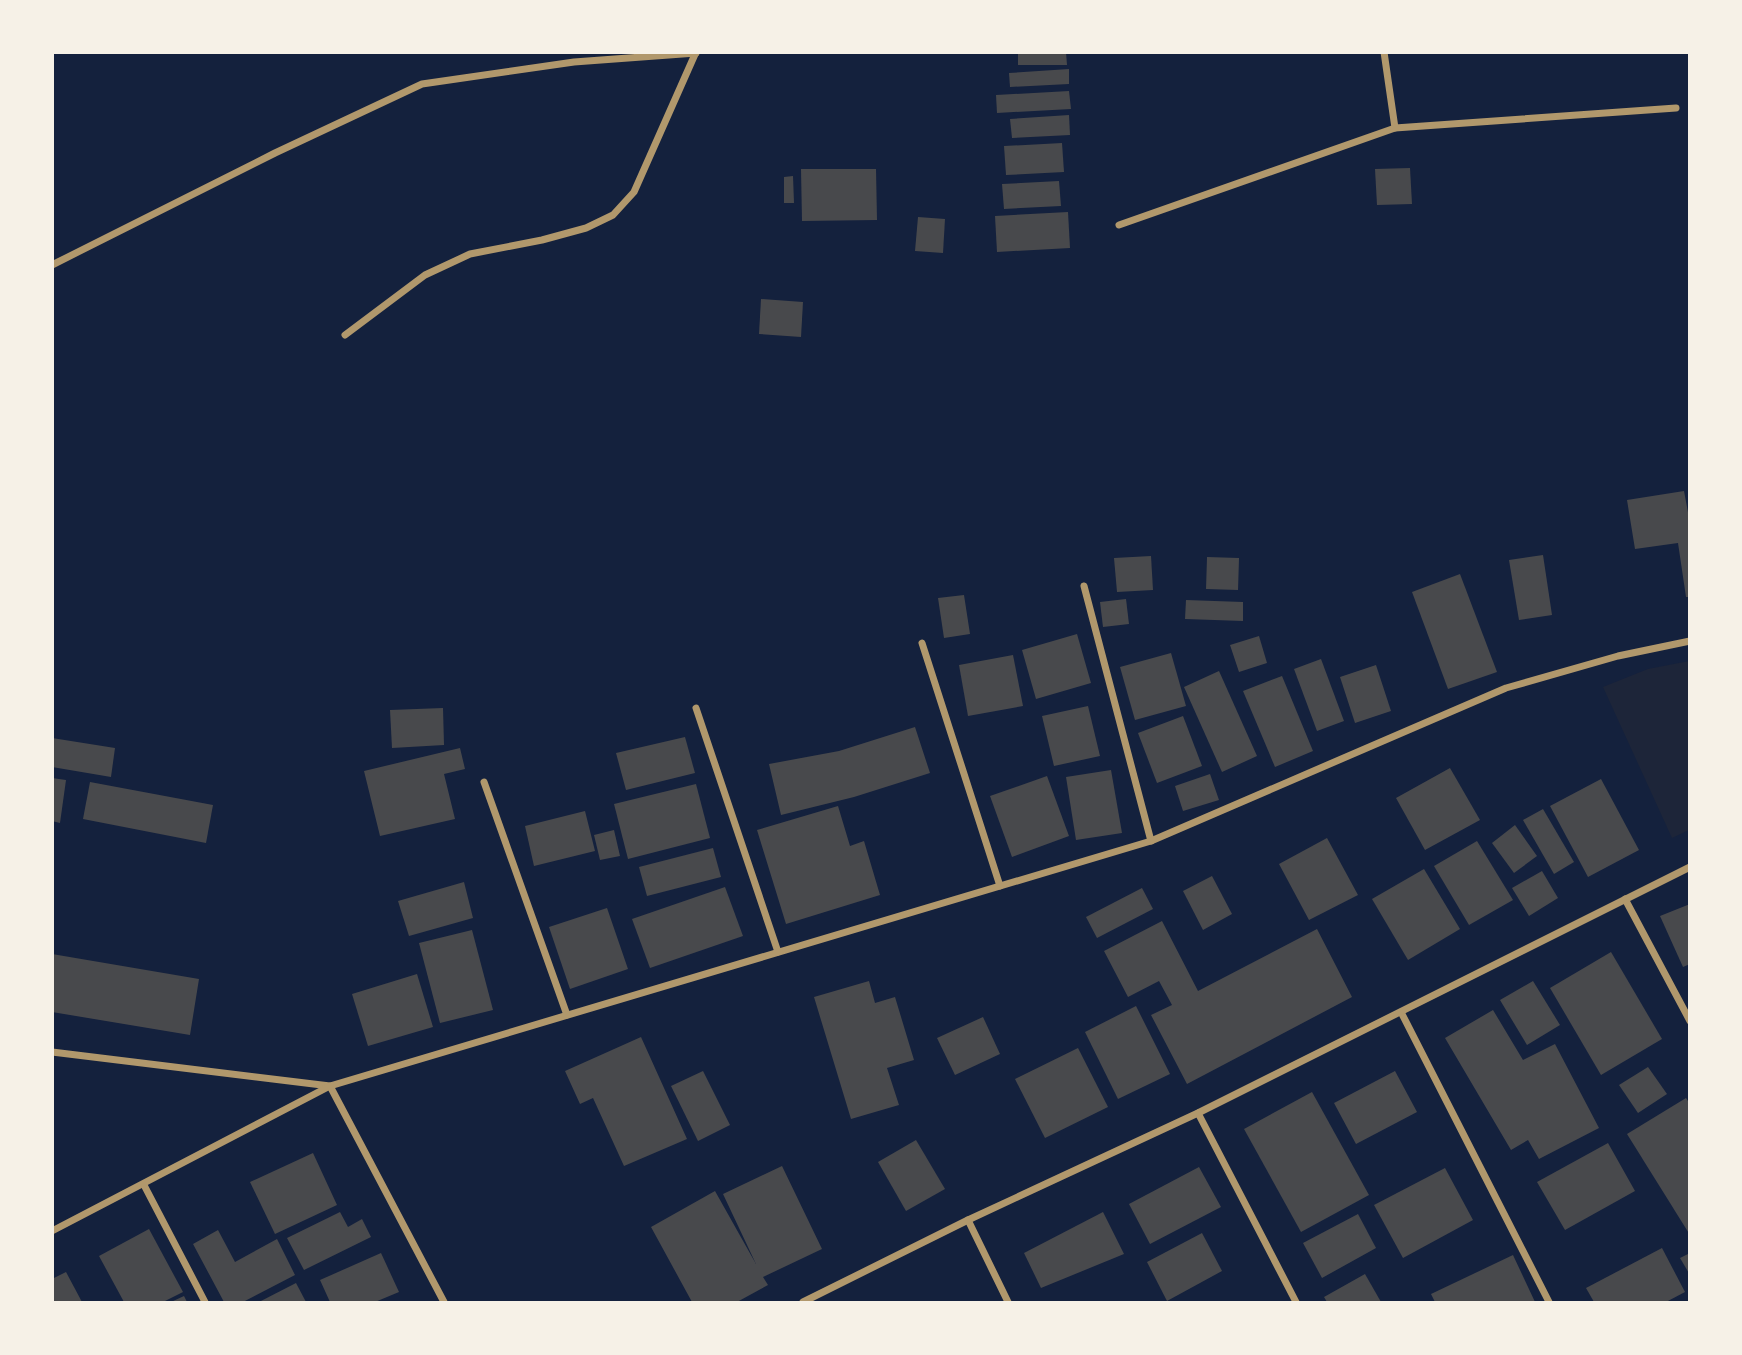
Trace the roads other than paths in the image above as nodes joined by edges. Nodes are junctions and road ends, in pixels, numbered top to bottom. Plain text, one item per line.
1 (1384, 52) edge
2 (696, 53) edge
3 (1676, 108) dead end
4 (1395, 128) junction
5 (1119, 226) dead end
6 (52, 265) edge
7 (345, 335) dead end
8 (1084, 586) dead end
9 (1689, 640) edge
10 (922, 643) dead end
11 (696, 708) dead end
12 (484, 782) dead end
13 (1151, 841) junction
14 (1689, 867) edge
15 (1000, 886) junction
16 (1625, 899) junction
17 (778, 953) junction
18 (1401, 1012) junction
19 (567, 1015) junction
20 (1689, 1021) edge
21 (52, 1052) edge
22 (330, 1086) junction
23 (1198, 1113) junction
24 (144, 1185) junction
25 (968, 1220) junction
26 (52, 1231) edge
27 (205, 1303) edge
28 (444, 1303) edge
29 (803, 1303) edge
30 (1008, 1303) edge
31 (1296, 1303) edge
32 (1549, 1303) edge

1 - 4 street
2 - 6 street
2 - 7 street
3 - 4 street
4 - 5 street
8 - 13 street
9 - 13 street
10 - 15 street
11 - 17 street
12 - 19 street
13 - 15 street
14 - 16 street
15 - 17 street
16 - 18 street
16 - 20 street
17 - 19 street
18 - 23 street
18 - 32 street
19 - 22 street
21 - 22 street
22 - 24 street
22 - 28 street
23 - 25 street
23 - 31 street
24 - 26 street
24 - 27 street
25 - 29 street
25 - 30 street

